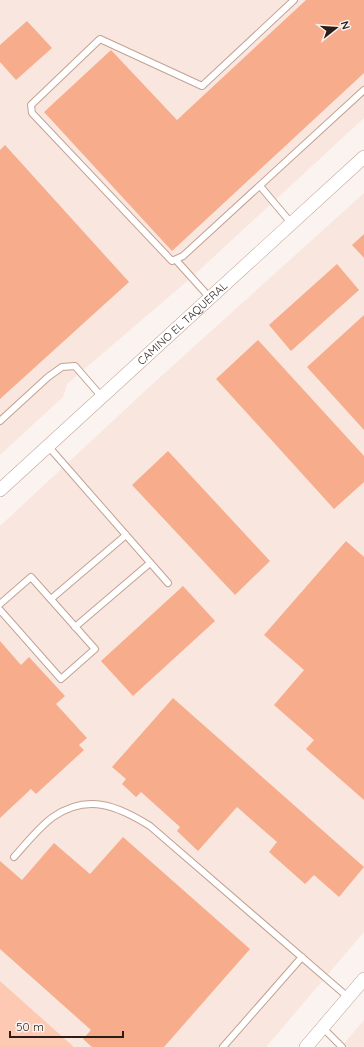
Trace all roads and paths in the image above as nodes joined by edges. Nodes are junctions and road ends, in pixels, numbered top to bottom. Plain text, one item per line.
1 (294, 0) edge
2 (364, 90) edge
3 (364, 157) edge
4 (260, 186) junction
5 (292, 224) junction
6 (176, 260) junction
7 (210, 298) junction
8 (101, 396) junction
9 (0, 420) edge
10 (48, 446) junction
11 (0, 490) edge
12 (126, 535) junction
13 (150, 563) junction
14 (168, 583) dead end
15 (51, 599) junction
16 (0, 604) edge
17 (0, 610) edge
18 (75, 627) junction
19 (14, 857) dead end
20 (302, 958) junction
21 (364, 979) edge
22 (348, 998) junction
23 (323, 1028) junction
24 (223, 1047) edge
25 (306, 1047) edge
26 (342, 1047) edge

1 - 6 lane
2 - 4 lane
3 - 5 street, CAMINO EL TAQUERAL
4 - 5 lane
4 - 6 lane
5 - 7 street, CAMINO EL TAQUERAL
6 - 7 lane
7 - 8 street, CAMINO EL TAQUERAL
8 - 9 lane
8 - 10 street, CAMINO EL TAQUERAL
10 - 11 street, CAMINO EL TAQUERAL
10 - 12 lane
12 - 13 lane
12 - 15 lane
13 - 14 lane
13 - 18 lane
15 - 16 lane
15 - 18 lane
17 - 18 lane
19 - 20 lane
20 - 22 lane
20 - 24 lane
21 - 22 street
22 - 23 street
23 - 25 street
23 - 26 lane

